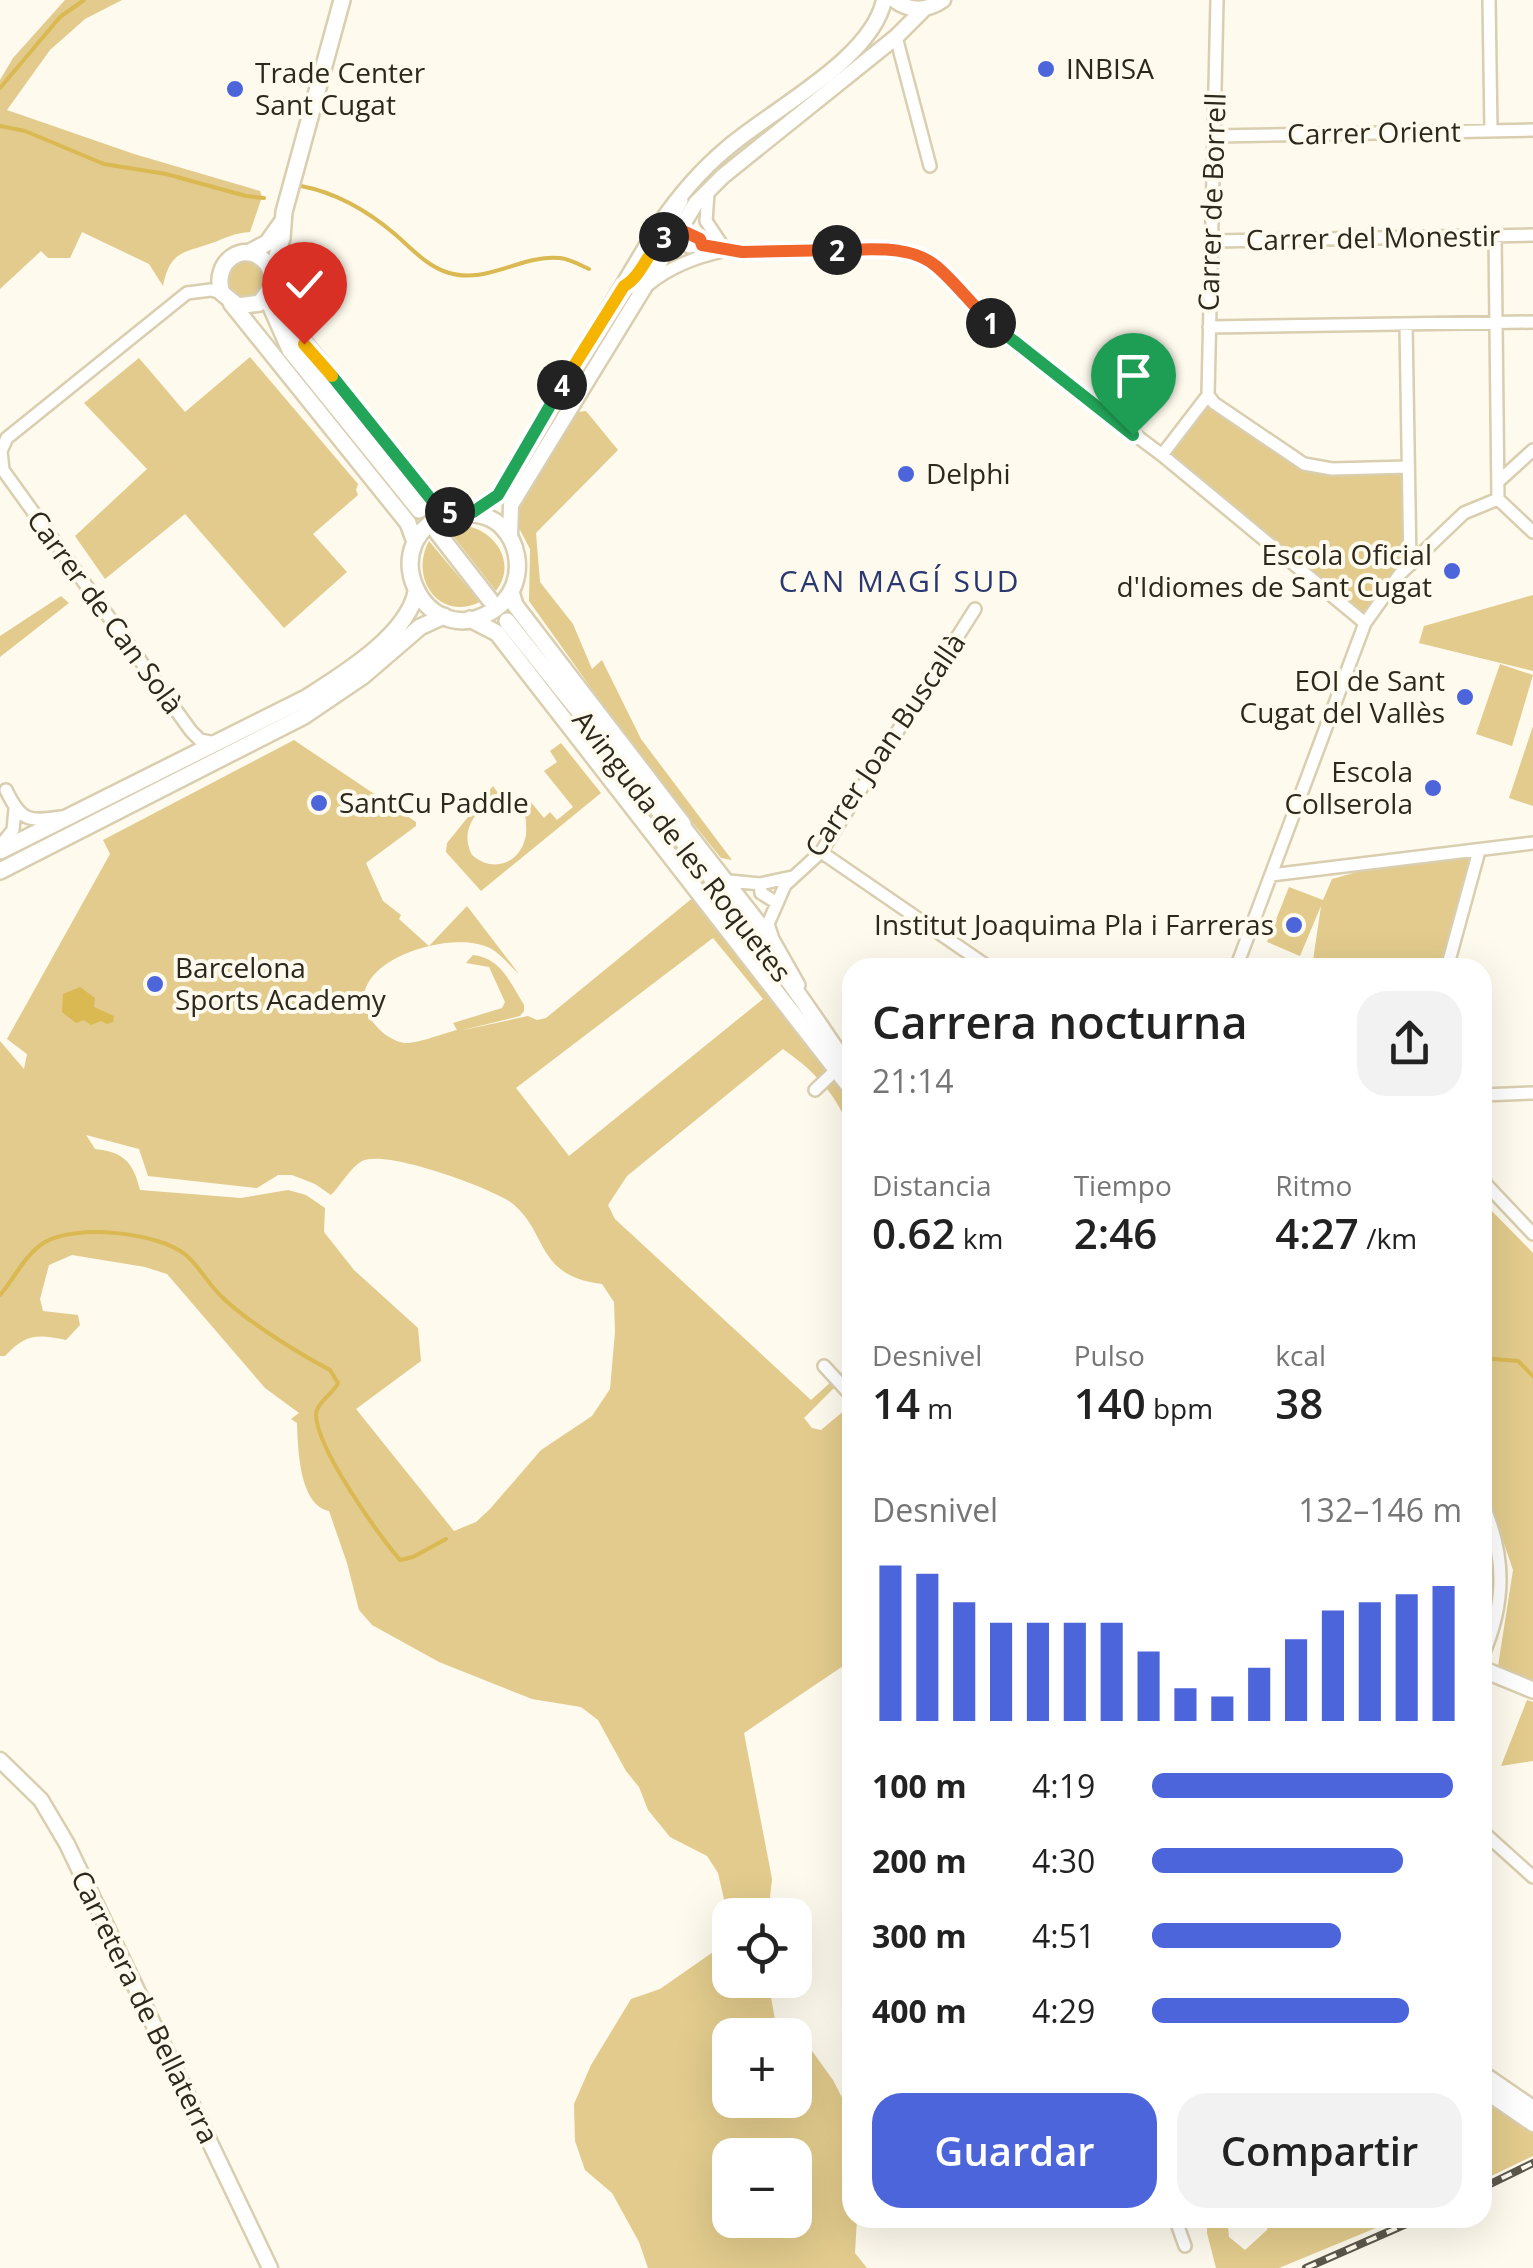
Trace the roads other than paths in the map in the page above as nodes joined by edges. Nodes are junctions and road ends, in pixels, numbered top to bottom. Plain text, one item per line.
1 (342, 0) edge
2 (884, 0) edge
3 (894, 0) edge
4 (944, 0) edge
5 (1217, 0) edge
6 (1489, 0) edge
7 (924, 9) junction
8 (896, 37) junction
9 (1533, 130) edge
10 (1491, 131) junction
11 (1215, 136) junction
12 (930, 166) dead end
13 (690, 184) junction
14 (709, 190) junction
15 (283, 217) junction
16 (675, 234) junction
17 (1495, 236) junction
18 (1533, 236) edge
19 (1213, 241) junction
20 (727, 251) junction
21 (248, 253) junction
22 (270, 285) junction
23 (624, 286) junction
24 (637, 296) junction
25 (231, 301) junction
26 (1498, 322) junction
27 (1533, 322) edge
28 (1406, 324) junction
29 (1209, 327) junction
30 (290, 350) junction
31 (1211, 399) junction
32 (1533, 450) edge
33 (1162, 455) junction
34 (1408, 467) junction
35 (1500, 480) junction
36 (1498, 499) junction
37 (419, 510) dead end
38 (452, 512) junction
39 (473, 512) junction
40 (437, 532) dead end
41 (1533, 532) edge
42 (510, 537) junction
43 (415, 542) junction
44 (1410, 565) junction
45 (416, 592) junction
46 (511, 592) junction
47 (490, 600) dead end
48 (975, 609) dead end
49 (444, 616) junction
50 (470, 620) junction
51 (507, 622) dead end
52 (1365, 623) junction
53 (216, 743) junction
54 (6, 790) dead end
55 (15, 809) junction
56 (70, 816) junction
57 (683, 824) joint
58 (1533, 844) edge
59 (0, 849) edge
60 (1479, 851) junction
61 (821, 852) junction
62 (0, 870) edge
63 (792, 876) junction
64 (1271, 876) junction
65 (729, 881) junction
66 (760, 884) junction
67 (777, 904) junction
68 (773, 938) junction
69 (975, 958) edge
70 (1240, 958) edge
71 (1450, 958) edge
72 (825, 1032) junction
73 (842, 1067) edge
74 (842, 1068) edge
75 (842, 1072) edge
76 (814, 1090) dead end
77 (1533, 1093) edge
78 (1492, 1095) edge
79 (1492, 1191) edge
80 (1533, 1234) edge
81 (824, 1366) dead end
82 (842, 1386) edge
83 (1492, 1524) edge
84 (1492, 1642) edge
85 (1492, 1666) edge
86 (1492, 1667) edge
87 (1533, 1680) edge
88 (1533, 1690) edge
89 (0, 1760) edge
90 (1492, 1841) edge
91 (1533, 1877) edge
92 (1492, 2080) edge
93 (1492, 2096) edge
94 (1533, 2108) edge
95 (1533, 2124) edge
96 (1179, 2228) edge
97 (1185, 2246) dead end
98 (270, 2268) edge

1 - 15 main road
2 - 13 street
3 - 7 street
4 - 7 street
5 - 11 street, Carrer de Borrell
6 - 10 street
7 - 8 street
8 - 12 street
8 - 14 street
9 - 10 street, Carrer Orient
10 - 11 street, Carrer Orient
11 - 19 street, Carrer de Borrell
13 - 16 street
13 - 23 street
14 - 16 street
14 - 20 street
15 - 21 main road
15 - 22 main road
16 - 20 street
16 - 23 street
16 - 24 street
17 - 18 street, Carrer del Monestir
17 - 19 street, Carrer del Monestir
17 - 26 street
19 - 29 street, Carrer de Borrell
20 - 24 street
20 - 33 street
21 - 22 main road
21 - 25 main road
22 - 25 main road
22 - 30 main road
22 - 38 main road
23 - 39 street
24 - 42 street
25 - 30 main road
25 - 43 main road
25 - 53 street, Carrer de Can Solà
26 - 27 street
26 - 28 street
26 - 35 street
28 - 29 street
28 - 34 street
29 - 31 street, Carrer de Borrell
30 - 37 main road
31 - 33 street
31 - 34 street
32 - 35 street
33 - 52 street
34 - 44 street
35 - 36 street
36 - 41 street
36 - 44 street
38 - 39 main road
38 - 43 main road
39 - 42 main road
40 - 47 main road
42 - 46 main road
43 - 45 main road
44 - 52 street
45 - 49 main road
45 - 53 main road
46 - 50 main road
46 - 57 main road
48 - 61 street, Carrer Joan Buscallà
49 - 50 main road
49 - 62 main road
50 - 74 main road
51 - 72 main road, Avinguda de les Roquetes
52 - 64 street
53 - 56 main road
54 - 55 street
55 - 56 street
55 - 59 street
56 - 59 main road
57 - 65 street
58 - 60 street
60 - 64 street
60 - 71 street
61 - 63 street, Carrer Joan Buscallà
61 - 69 street
63 - 66 street, Carrer Joan Buscallà
63 - 67 street, Carrer Joan Buscallà
64 - 70 street
65 - 66 street, Carrer Joan Buscallà
65 - 68 street
66 - 67 street
67 - 68 street, Carrer Joan Buscallà
68 - 72 street
72 - 73 main road, Avinguda de les Roquetes
75 - 76 street
77 - 78 street
79 - 80 street
81 - 82 street
83 - 84 street
85 - 87 main road
86 - 88 main road
89 - 98 street, Carretera de Bellaterra
90 - 91 street
92 - 94 street
93 - 95 street
96 - 97 street

